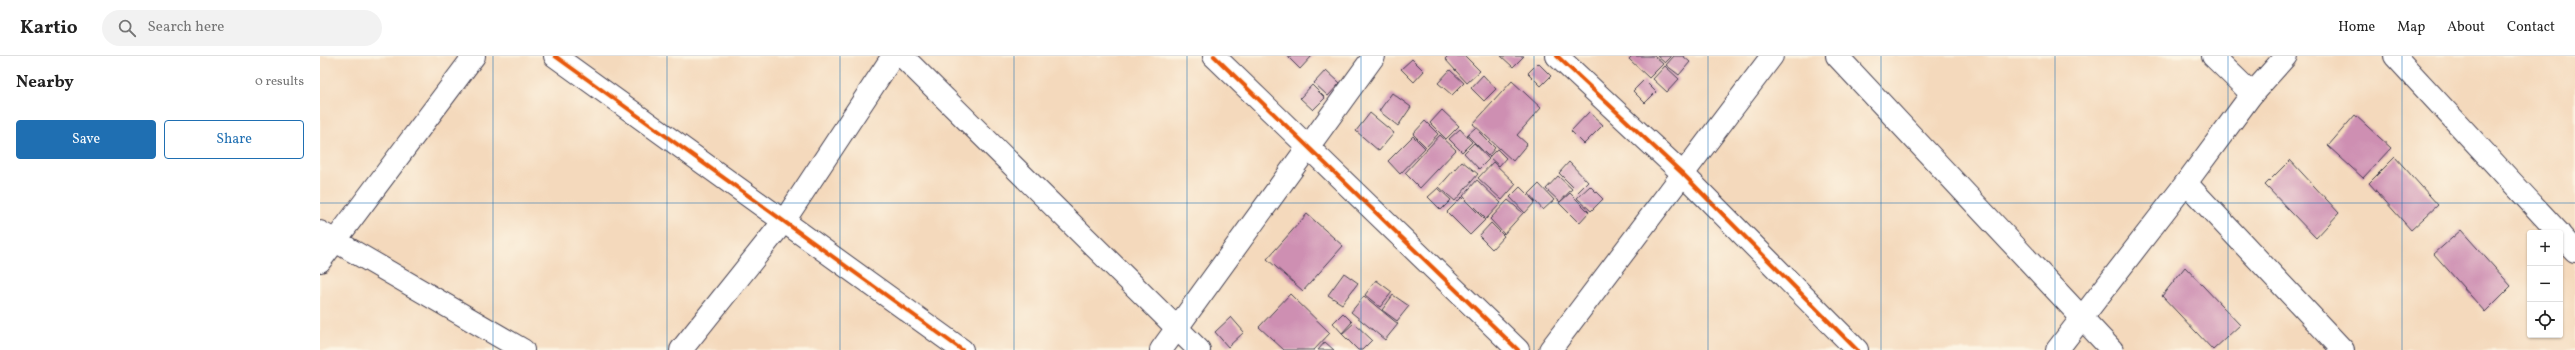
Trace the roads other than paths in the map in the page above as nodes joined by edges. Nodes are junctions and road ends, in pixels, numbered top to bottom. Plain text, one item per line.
1 (474, 56) edge
2 (555, 56) edge
3 (893, 56) edge
4 (902, 56) edge
5 (1214, 56) edge
6 (1374, 56) edge
7 (1557, 56) edge
8 (1772, 56) edge
9 (1837, 56) edge
10 (2213, 56) edge
11 (2286, 56) edge
12 (2395, 56) edge
13 (2252, 94) junction
14 (1307, 148) junction
15 (1682, 173) junction
16 (2186, 183) junction
17 (784, 221) junction
18 (2555, 230) edge
19 (327, 236) edge
20 (2563, 238) edge
21 (2575, 251) edge
22 (320, 261) edge
23 (2082, 318) junction
24 (1178, 328) junction
25 (523, 350) edge
26 (681, 350) edge
27 (962, 350) edge
28 (1160, 350) edge
29 (1199, 350) edge
30 (1518, 350) edge
31 (1550, 350) edge
32 (1857, 350) edge
33 (2057, 350) edge
34 (2112, 350) edge
35 (2343, 350) edge

1 - 19 street
2 - 17 street
3 - 17 street
4 - 24 street
5 - 14 street
6 - 14 street
7 - 15 street
8 - 15 street
9 - 23 street
10 - 13 street
11 - 13 street
12 - 18 street
13 - 16 street
14 - 24 street
14 - 30 street
15 - 31 street
15 - 32 street
16 - 23 street
16 - 35 street
17 - 26 street
17 - 27 street
19 - 22 street
19 - 25 street
20 - 21 street
23 - 33 street
23 - 34 street
24 - 28 street
24 - 29 street

